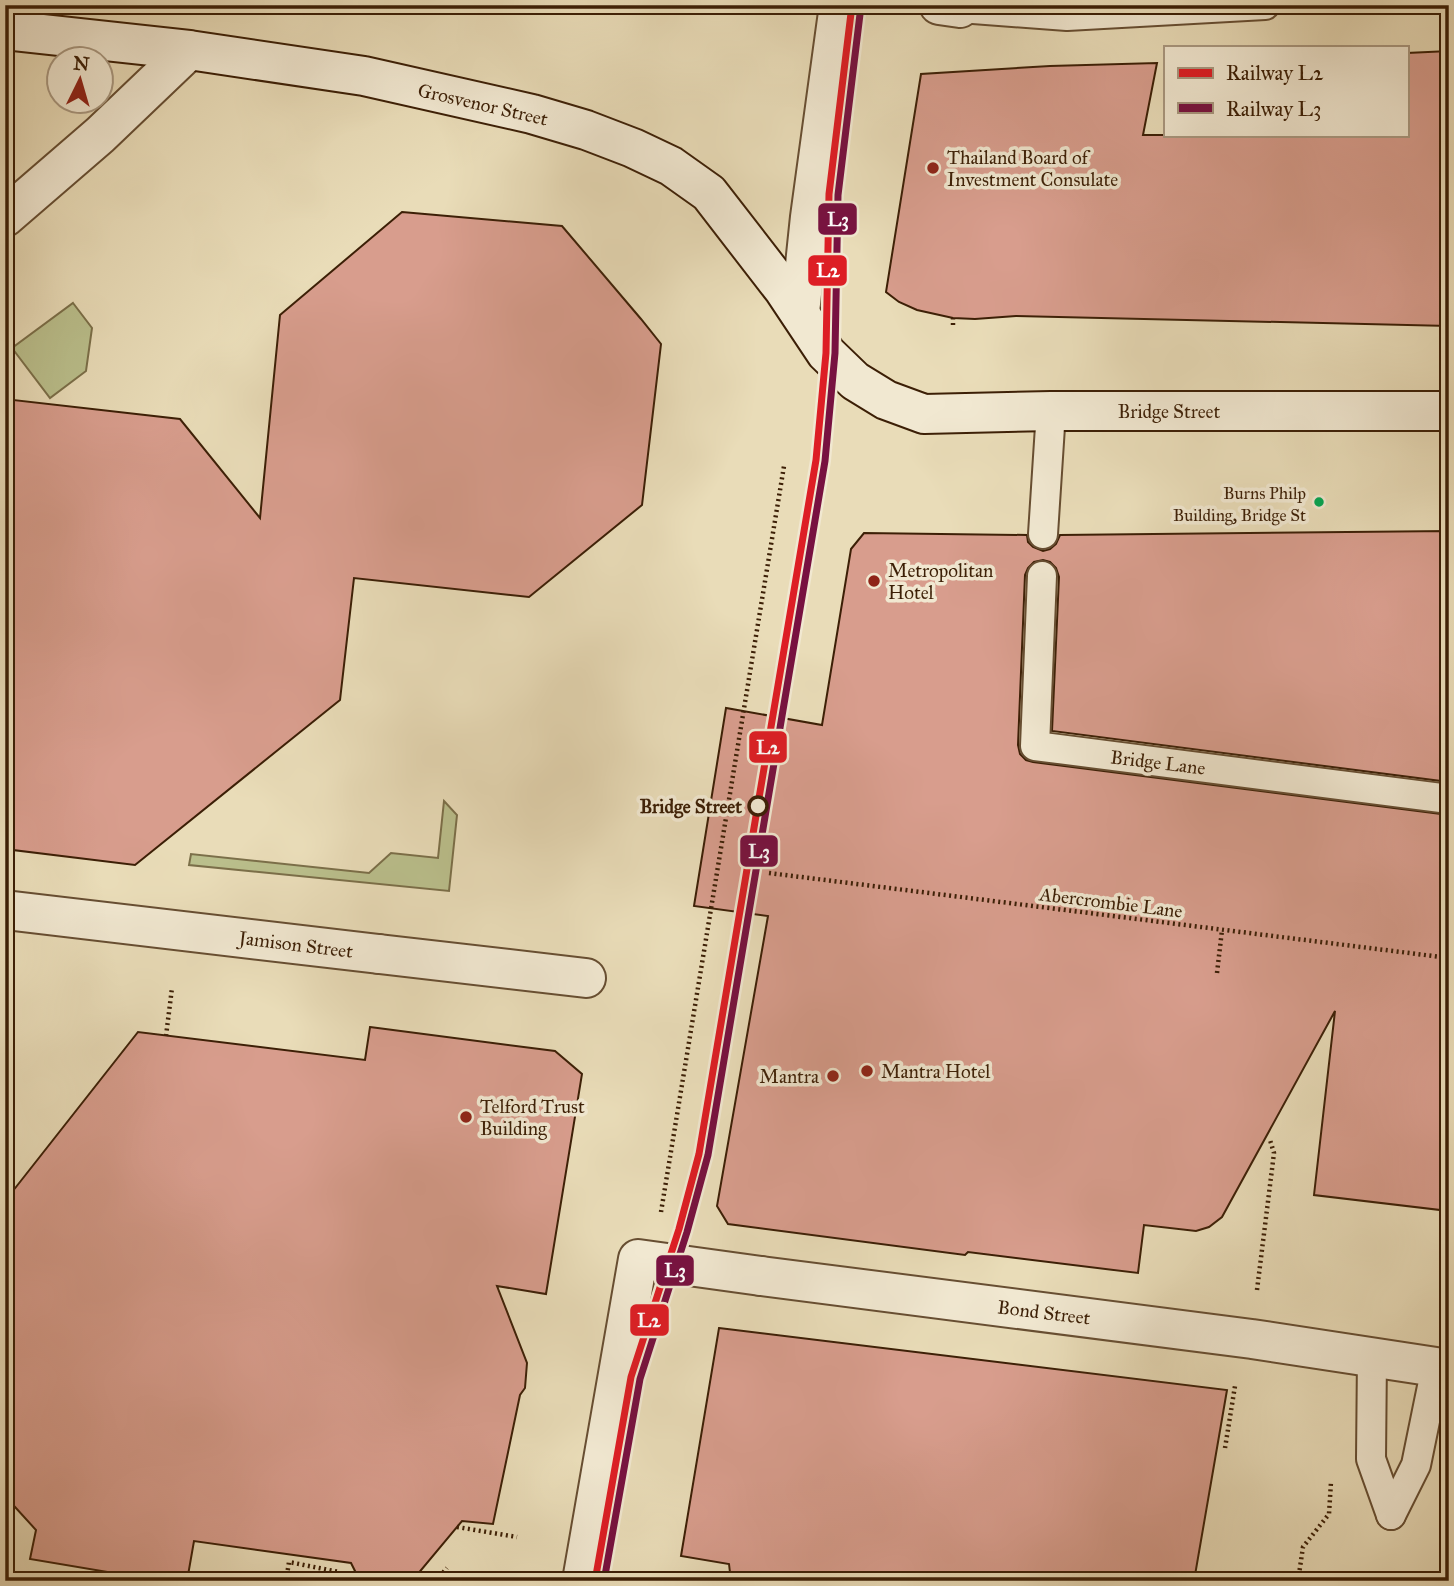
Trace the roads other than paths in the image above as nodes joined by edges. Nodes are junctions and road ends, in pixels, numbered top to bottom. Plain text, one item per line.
1 (839, 5) edge
2 (1265, 5) edge
3 (950, 7) edge
4 (5, 30) edge
5 (189, 50) junction
6 (5, 217) edge
7 (800, 313) junction
8 (855, 381) joint
9 (1051, 411) junction
10 (1449, 411) edge
11 (1043, 534) dead end
12 (1042, 576) dead end
13 (1449, 799) edge
14 (5, 910) edge
15 (586, 978) dead end
16 (1372, 1356) junction
17 (1443, 1368) edge
18 (582, 1581) edge

1 - 7 street
2 - 3 lane
4 - 5 street, Grosvenor Street
5 - 6 street
5 - 7 street, Grosvenor Street
7 - 8 street, Grosvenor Street
8 - 9 street, Bridge Street
9 - 10 street, Bridge Street
9 - 11 lane
12 - 13 lane, Bridge Lane
14 - 15 street, Jamison Street
16 - 17 street, Bond Street
16 - 17 lane
16 - 18 street, Bond Street

